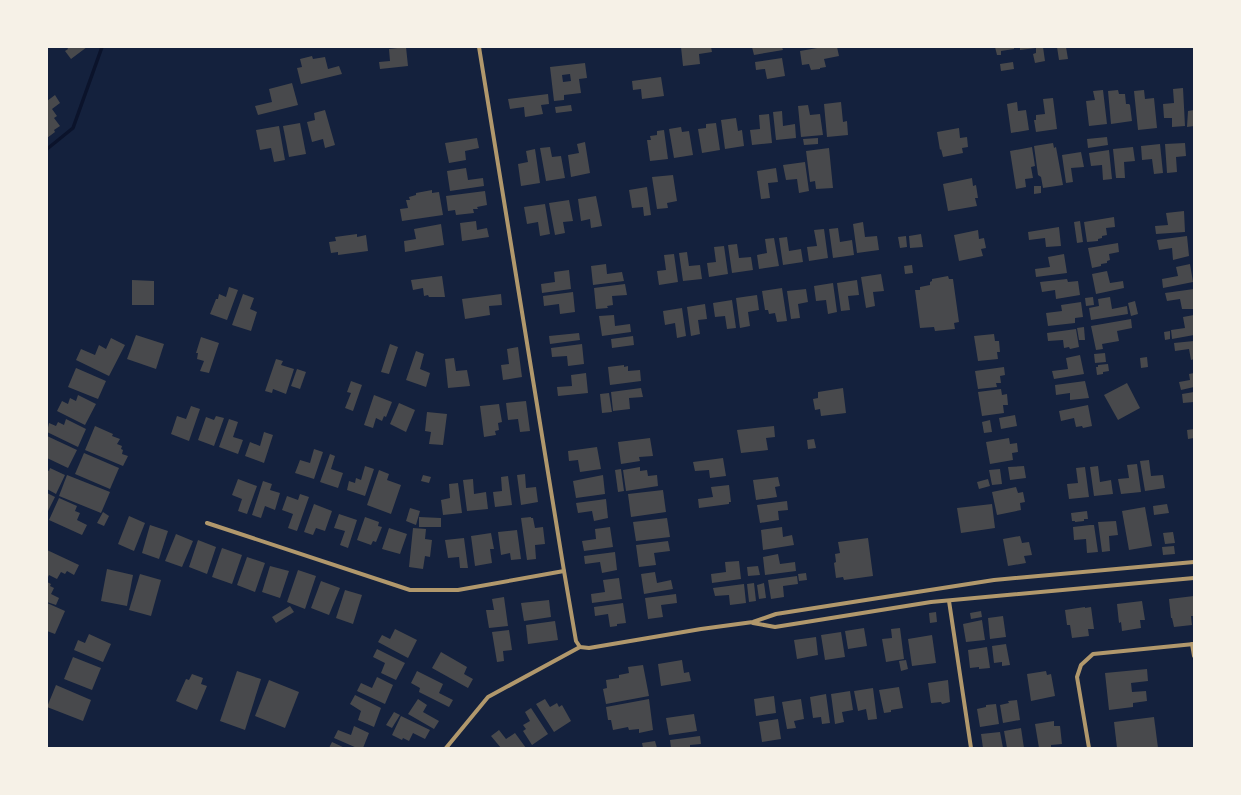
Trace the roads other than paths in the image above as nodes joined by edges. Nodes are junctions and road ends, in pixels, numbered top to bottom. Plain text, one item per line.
1 (479, 47) edge
2 (207, 523) dead end
3 (1194, 562) edge
4 (564, 571) junction
5 (1194, 578) edge
6 (949, 600) junction
7 (752, 622) junction
8 (1193, 644) edge
9 (580, 647) junction
10 (1194, 656) edge
11 (446, 748) edge
12 (970, 748) edge
13 (1089, 748) edge

1 - 4 street
2 - 4 street
3 - 7 street
4 - 9 street
5 - 6 street
6 - 7 street
6 - 12 street
7 - 9 street
8 - 10 street
8 - 13 street
9 - 11 street

